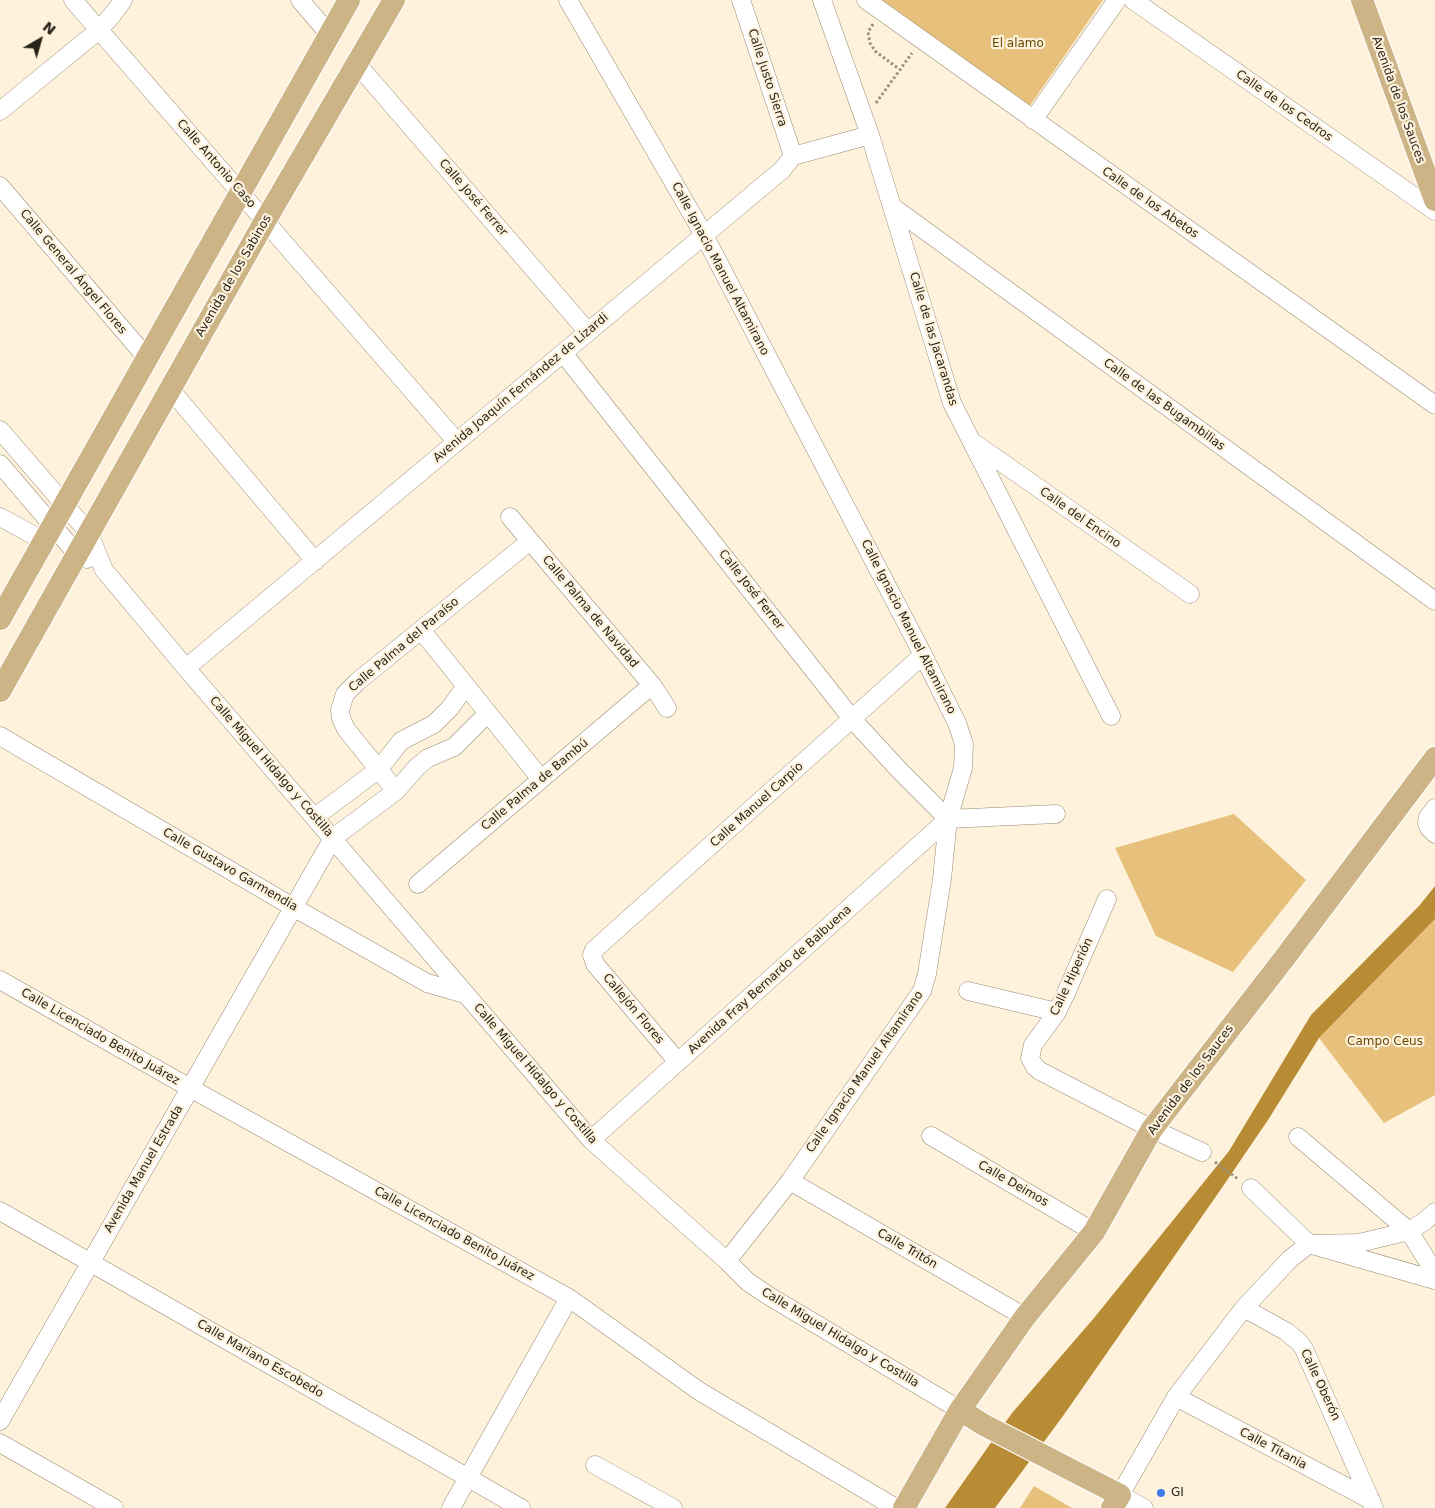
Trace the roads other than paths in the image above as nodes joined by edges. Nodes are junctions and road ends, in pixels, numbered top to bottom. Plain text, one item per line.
1 (73, 0) edge
2 (123, 0) edge
3 (300, 0) edge
4 (348, 0) edge
5 (394, 0) edge
6 (568, 0) edge
7 (742, 0) edge
8 (822, 0) edge
9 (866, 0) edge
10 (1117, 0) edge
11 (1133, 0) edge
12 (1362, 0) edge
13 (99, 30) junction
14 (329, 34) junction
15 (357, 64) junction
16 (0, 111) edge
17 (1033, 120) junction
18 (867, 127) junction
19 (793, 156) junction
20 (0, 186) edge
21 (240, 192) junction
22 (1435, 200) edge
23 (894, 208) junction
24 (1435, 211) edge
25 (265, 221) junction
26 (704, 235) junction
27 (588, 332) junction
28 (562, 354) junction
29 (146, 358) junction
30 (170, 388) junction
31 (1435, 405) edge
32 (0, 430) edge
33 (971, 441) junction
34 (457, 442) junction
35 (0, 464) edge
36 (64, 504) junction
37 (0, 517) edge
38 (510, 517) dead end
39 (48, 533) junction
40 (89, 533) junction
41 (530, 541) junction
42 (77, 554) junction
43 (315, 561) junction
44 (104, 570) junction
45 (1190, 594) dead end
46 (1435, 601) edge
47 (0, 619) edge
48 (421, 630) junction
49 (923, 655) junction
50 (186, 668) junction
51 (652, 685) junction
52 (466, 686) junction
53 (0, 691) edge
54 (667, 708) dead end
55 (488, 713) junction
56 (1111, 716) dead end
57 (853, 720) junction
58 (0, 736) edge
59 (1435, 758) edge
60 (379, 769) junction
61 (541, 779) junction
62 (396, 791) junction
63 (1409, 794) junction
64 (1434, 808) edge
65 (1056, 814) dead end
66 (315, 817) junction
67 (948, 819) junction
68 (1435, 834) edge
69 (333, 838) junction
70 (418, 884) dead end
71 (1107, 899) dead end
72 (294, 907) junction
73 (592, 955) joint
74 (0, 980) edge
75 (968, 991) dead end
76 (465, 994) junction
77 (1057, 1012) junction
78 (678, 1062) junction
79 (190, 1088) junction
80 (1152, 1129) junction
81 (931, 1136) dead end
82 (1298, 1137) dead end
83 (591, 1140) junction
84 (1202, 1152) road end
85 (790, 1181) junction
86 (1251, 1188) road end
87 (0, 1210) edge
88 (1435, 1212) edge
89 (1409, 1231) junction
90 (1094, 1232) junction
91 (1309, 1244) junction
92 (728, 1261) junction
93 (91, 1262) junction
94 (1435, 1273) edge
95 (1435, 1280) edge
96 (569, 1298) junction
97 (1244, 1308) junction
98 (1025, 1317) junction
99 (1176, 1398) junction
100 (960, 1410) junction
101 (0, 1421) edge
102 (0, 1443) edge
103 (595, 1465) dead end
104 (468, 1478) junction
105 (1116, 1501) edge
106 (1372, 1504) edge
107 (114, 1508) edge
108 (451, 1508) edge
109 (521, 1508) edge
110 (672, 1508) edge
111 (896, 1508) edge
112 (904, 1508) edge
113 (1144, 1508) edge

1 - 13 street, Calle Antonio Caso
2 - 13 street
3 - 14 street
4 - 14 main road
5 - 15 main road, Avenida de los Sabinos
6 - 26 street, Calle Ignacio Manuel Altamirano
7 - 19 street, Calle Justo Sierra
8 - 18 street, Calle de las Jacarandas
9 - 17 street, Calle de los Abetos
10 - 17 street
11 - 24 street, Calle de los Cedros
12 - 22 main road, Avenida de los Sauces
13 - 16 street
13 - 21 street, Calle Antonio Caso
14 - 21 main road
15 - 25 main road, Avenida de los Sabinos
15 - 27 street, Calle José Ferrer
17 - 31 street, Calle de los Abetos
18 - 19 street
18 - 23 street, Calle de las Jacarandas
19 - 26 street, Avenida Joaquín Fernández de Lizardi
20 - 29 street, Calle General Ángel Flores
21 - 25 street, Calle Antonio Caso
21 - 29 main road
23 - 33 street, Calle de las Jacarandas
23 - 46 street, Calle de las Bugambilias
25 - 30 main road, Avenida de los Sabinos
25 - 34 street, Calle Antonio Caso
26 - 27 street, Avenida Joaquín Fernández de Lizardi
26 - 49 street, Calle Ignacio Manuel Altamirano
27 - 28 street, Avenida Joaquín Fernández de Lizardi
28 - 34 street, Avenida Joaquín Fernández de Lizardi
28 - 57 street, Calle José Ferrer
29 - 36 main road
30 - 40 main road, Avenida de los Sabinos
30 - 43 street
32 - 36 street, Calle Miguel Hidalgo y Costilla
33 - 45 street, Calle del Encino
33 - 56 street, Calle de las Jacarandas
34 - 43 street, Avenida Joaquín Fernández de Lizardi
35 - 39 street, Calle Miguel Hidalgo y Costilla
36 - 39 main road
36 - 40 street, Calle Miguel Hidalgo y Costilla
37 - 39 street
38 - 41 street, Calle Palma de Navidad
39 - 42 street, Calle Miguel Hidalgo y Costilla
39 - 47 main road
40 - 42 main road, Avenida de los Sabinos
40 - 44 street, Calle Miguel Hidalgo y Costilla
41 - 48 street, Calle Palma del Paraíso
41 - 51 street, Calle Palma de Navidad
42 - 44 street, Calle Miguel Hidalgo y Costilla
42 - 53 main road, Avenida de los Sabinos
43 - 50 street, Avenida Joaquín Fernández de Lizardi
44 - 50 street, Calle Miguel Hidalgo y Costilla
48 - 52 street
48 - 60 street, Calle Palma del Paraíso
49 - 57 street, Calle Manuel Carpio
49 - 67 street, Calle Ignacio Manuel Altamirano
50 - 66 street, Calle Miguel Hidalgo y Costilla
51 - 54 street, Calle Palma de Navidad
51 - 61 street, Calle Palma de Bambú
52 - 55 street
52 - 60 street
55 - 61 street
55 - 62 street
57 - 67 street, Calle José Ferrer
57 - 73 street, Calle Manuel Carpio
58 - 72 street, Calle Gustavo Garmendia
59 - 63 main road, Avenida de los Sauces
60 - 62 street, Calle Palma del Paraíso
60 - 66 street
61 - 70 street, Calle Palma de Bambú
62 - 69 street
63 - 64 street
63 - 80 main road, Avenida de los Sauces
64 - 68 street
65 - 67 street
66 - 69 street, Calle Miguel Hidalgo y Costilla
67 - 78 street, Avenida Fray Bernardo de Balbuena
67 - 85 street, Calle Ignacio Manuel Altamirano
69 - 72 street, Avenida Manuel Estrada
69 - 76 street, Calle Miguel Hidalgo y Costilla
71 - 77 street, Calle Hiperión
72 - 76 street, Calle Gustavo Garmendia
72 - 79 street, Avenida Manuel Estrada
73 - 78 street, Callejón Flores
74 - 79 street, Calle Licenciado Benito Juárez
75 - 77 street
76 - 83 street, Calle Miguel Hidalgo y Costilla
77 - 80 street, Calle Hiperión
78 - 83 street, Avenida Fray Bernardo de Balbuena
79 - 93 street, Avenida Manuel Estrada
79 - 96 street, Calle Licenciado Benito Juárez
80 - 84 street
80 - 90 main road, Avenida de los Sauces
81 - 90 street, Calle Deimos
82 - 89 street
83 - 92 street, Calle Miguel Hidalgo y Costilla
85 - 92 street, Calle Ignacio Manuel Altamirano
85 - 98 street, Calle Tritón
86 - 91 street
87 - 93 street, Calle Mariano Escobedo
88 - 89 street
89 - 91 street
89 - 94 street
90 - 98 main road, Avenida de los Sauces
91 - 95 street
91 - 97 street
92 - 100 street, Calle Miguel Hidalgo y Costilla
93 - 101 street, Avenida Manuel Estrada
93 - 104 street, Calle Mariano Escobedo
96 - 104 street
96 - 111 street, Calle Licenciado Benito Juárez
97 - 99 street
97 - 106 street, Calle Oberón
98 - 100 main road, Avenida de los Sauces
99 - 105 street
99 - 106 street, Calle Titania
100 - 105 main road, Calle Miguel Hidalgo y Costilla
100 - 112 main road, Avenida de los Sauces
102 - 107 street
103 - 110 street
104 - 108 street
104 - 109 street, Calle Mariano Escobedo
105 - 113 street, Calle Miguel Hidalgo y Costilla

